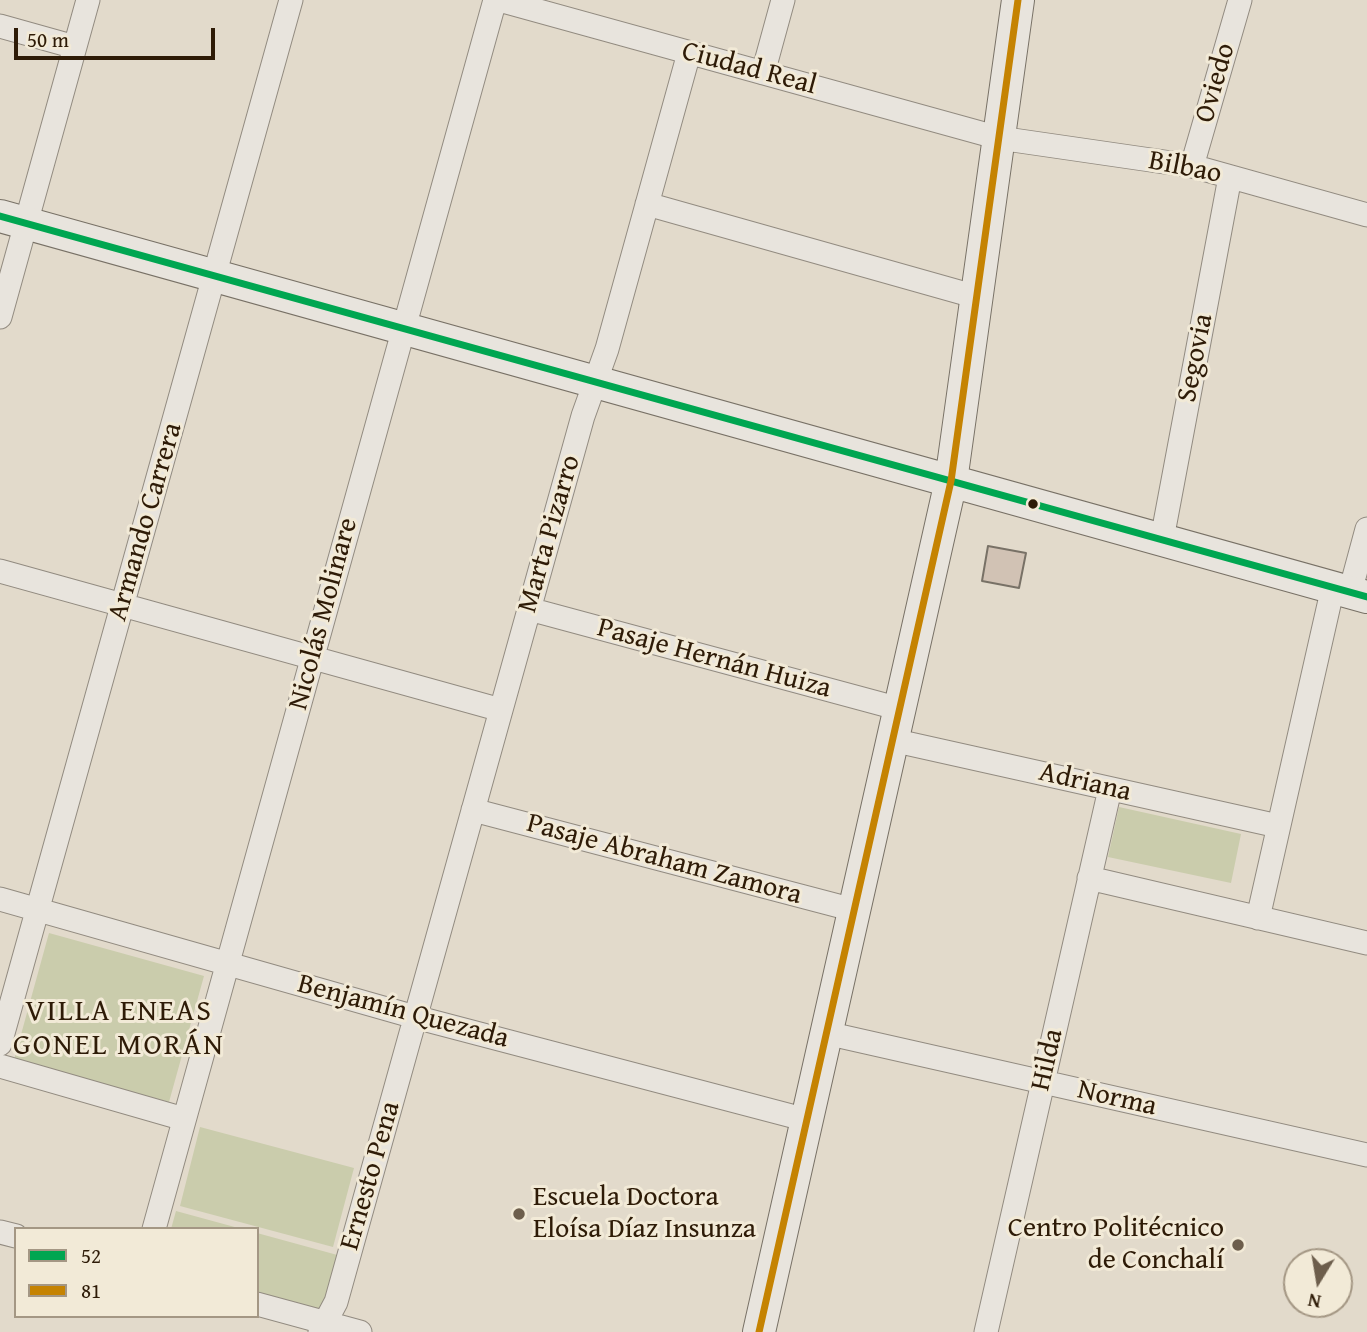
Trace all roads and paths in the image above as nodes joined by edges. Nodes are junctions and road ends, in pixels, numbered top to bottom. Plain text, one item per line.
1 (88, 0) edge
2 (291, 0) edge
3 (497, 0) edge
4 (783, 0) edge
5 (1018, 0) edge
6 (1240, 0) edge
7 (0, 26) edge
8 (75, 47) junction
9 (689, 53) junction
10 (763, 73) junction
11 (999, 138) junction
12 (1192, 166) junction
13 (1230, 177) junction
14 (647, 204) junction
15 (1367, 215) edge
16 (13, 219) edge
17 (214, 275) junction
18 (976, 297) junction
19 (0, 317) edge
20 (403, 328) junction
21 (595, 382) junction
22 (951, 481) junction
23 (1367, 529) edge
24 (1161, 540) junction
25 (0, 571) edge
26 (1350, 592) edge
27 (122, 605) junction
28 (529, 609) junction
29 (312, 658) junction
30 (900, 709) junction
31 (501, 710) junction
32 (892, 740) junction
33 (1110, 789) junction
34 (473, 810) junction
35 (1278, 826) junction
36 (1089, 878) junction
37 (0, 899) edge
38 (38, 910) junction
39 (854, 910) junction
40 (1258, 918) junction
41 (1367, 943) edge
42 (228, 964) junction
43 (415, 1017) junction
44 (826, 1033) junction
45 (0, 1044) edge
46 (0, 1066) edge
47 (1043, 1082) junction
48 (184, 1119) junction
49 (807, 1121) junction
50 (1367, 1155) edge
51 (155, 1227) edge
52 (259, 1305) edge
53 (323, 1327) edge
54 (360, 1332) edge
55 (759, 1332) edge
56 (986, 1332) edge

1 - 8 street
2 - 17 street, Armando Carrera
3 - 9 street, Ciudad Real
3 - 20 street, Nicolás Molinare
4 - 10 street
5 - 11 street
6 - 12 street, Oviedo
7 - 8 street
8 - 16 street
9 - 10 street, Ciudad Real
9 - 14 street, Marta Pizarro
10 - 11 street, Ciudad Real
11 - 12 street, Bilbao
11 - 18 street
12 - 13 street, Bilbao
13 - 15 street, Bilbao
13 - 24 street, Segovia
14 - 18 street
14 - 21 street, Marta Pizarro
16 - 17 street
16 - 19 street
17 - 20 street
17 - 27 street, Armando Carrera
18 - 22 street
20 - 21 street
20 - 29 street, Nicolás Molinare
21 - 22 street
21 - 28 street, Marta Pizarro
22 - 24 street
22 - 30 street
23 - 26 street
24 - 26 street
25 - 27 street
26 - 35 street
27 - 29 street
27 - 38 street, Armando Carrera
28 - 30 street, Pasaje Hernán Huiza
28 - 31 street, Marta Pizarro
29 - 31 street
29 - 42 street, Nicolás Molinare
30 - 32 street
31 - 34 street, Marta Pizarro
32 - 33 street, Adriana
32 - 39 street
33 - 35 street, Adriana
33 - 36 street, Hilda
34 - 39 street, Pasaje Abraham Zamora
34 - 43 street, Marta Pizarro
35 - 40 street
36 - 40 street
36 - 47 street, Hilda
37 - 38 street, Benjamín Quezada
38 - 42 street, Benjamín Quezada
38 - 45 street, Armando Carrera
39 - 44 street
40 - 41 street
42 - 43 street, Benjamín Quezada
42 - 48 street, Nicolás Molinare
43 - 49 street, Benjamín Quezada
43 - 53 street, Ernesto Pena
44 - 47 street, Norma
44 - 49 street
46 - 48 street
47 - 50 street, Norma
47 - 56 street, Hilda
48 - 51 street, Nicolás Molinare
49 - 55 street
52 - 53 street
53 - 54 street

